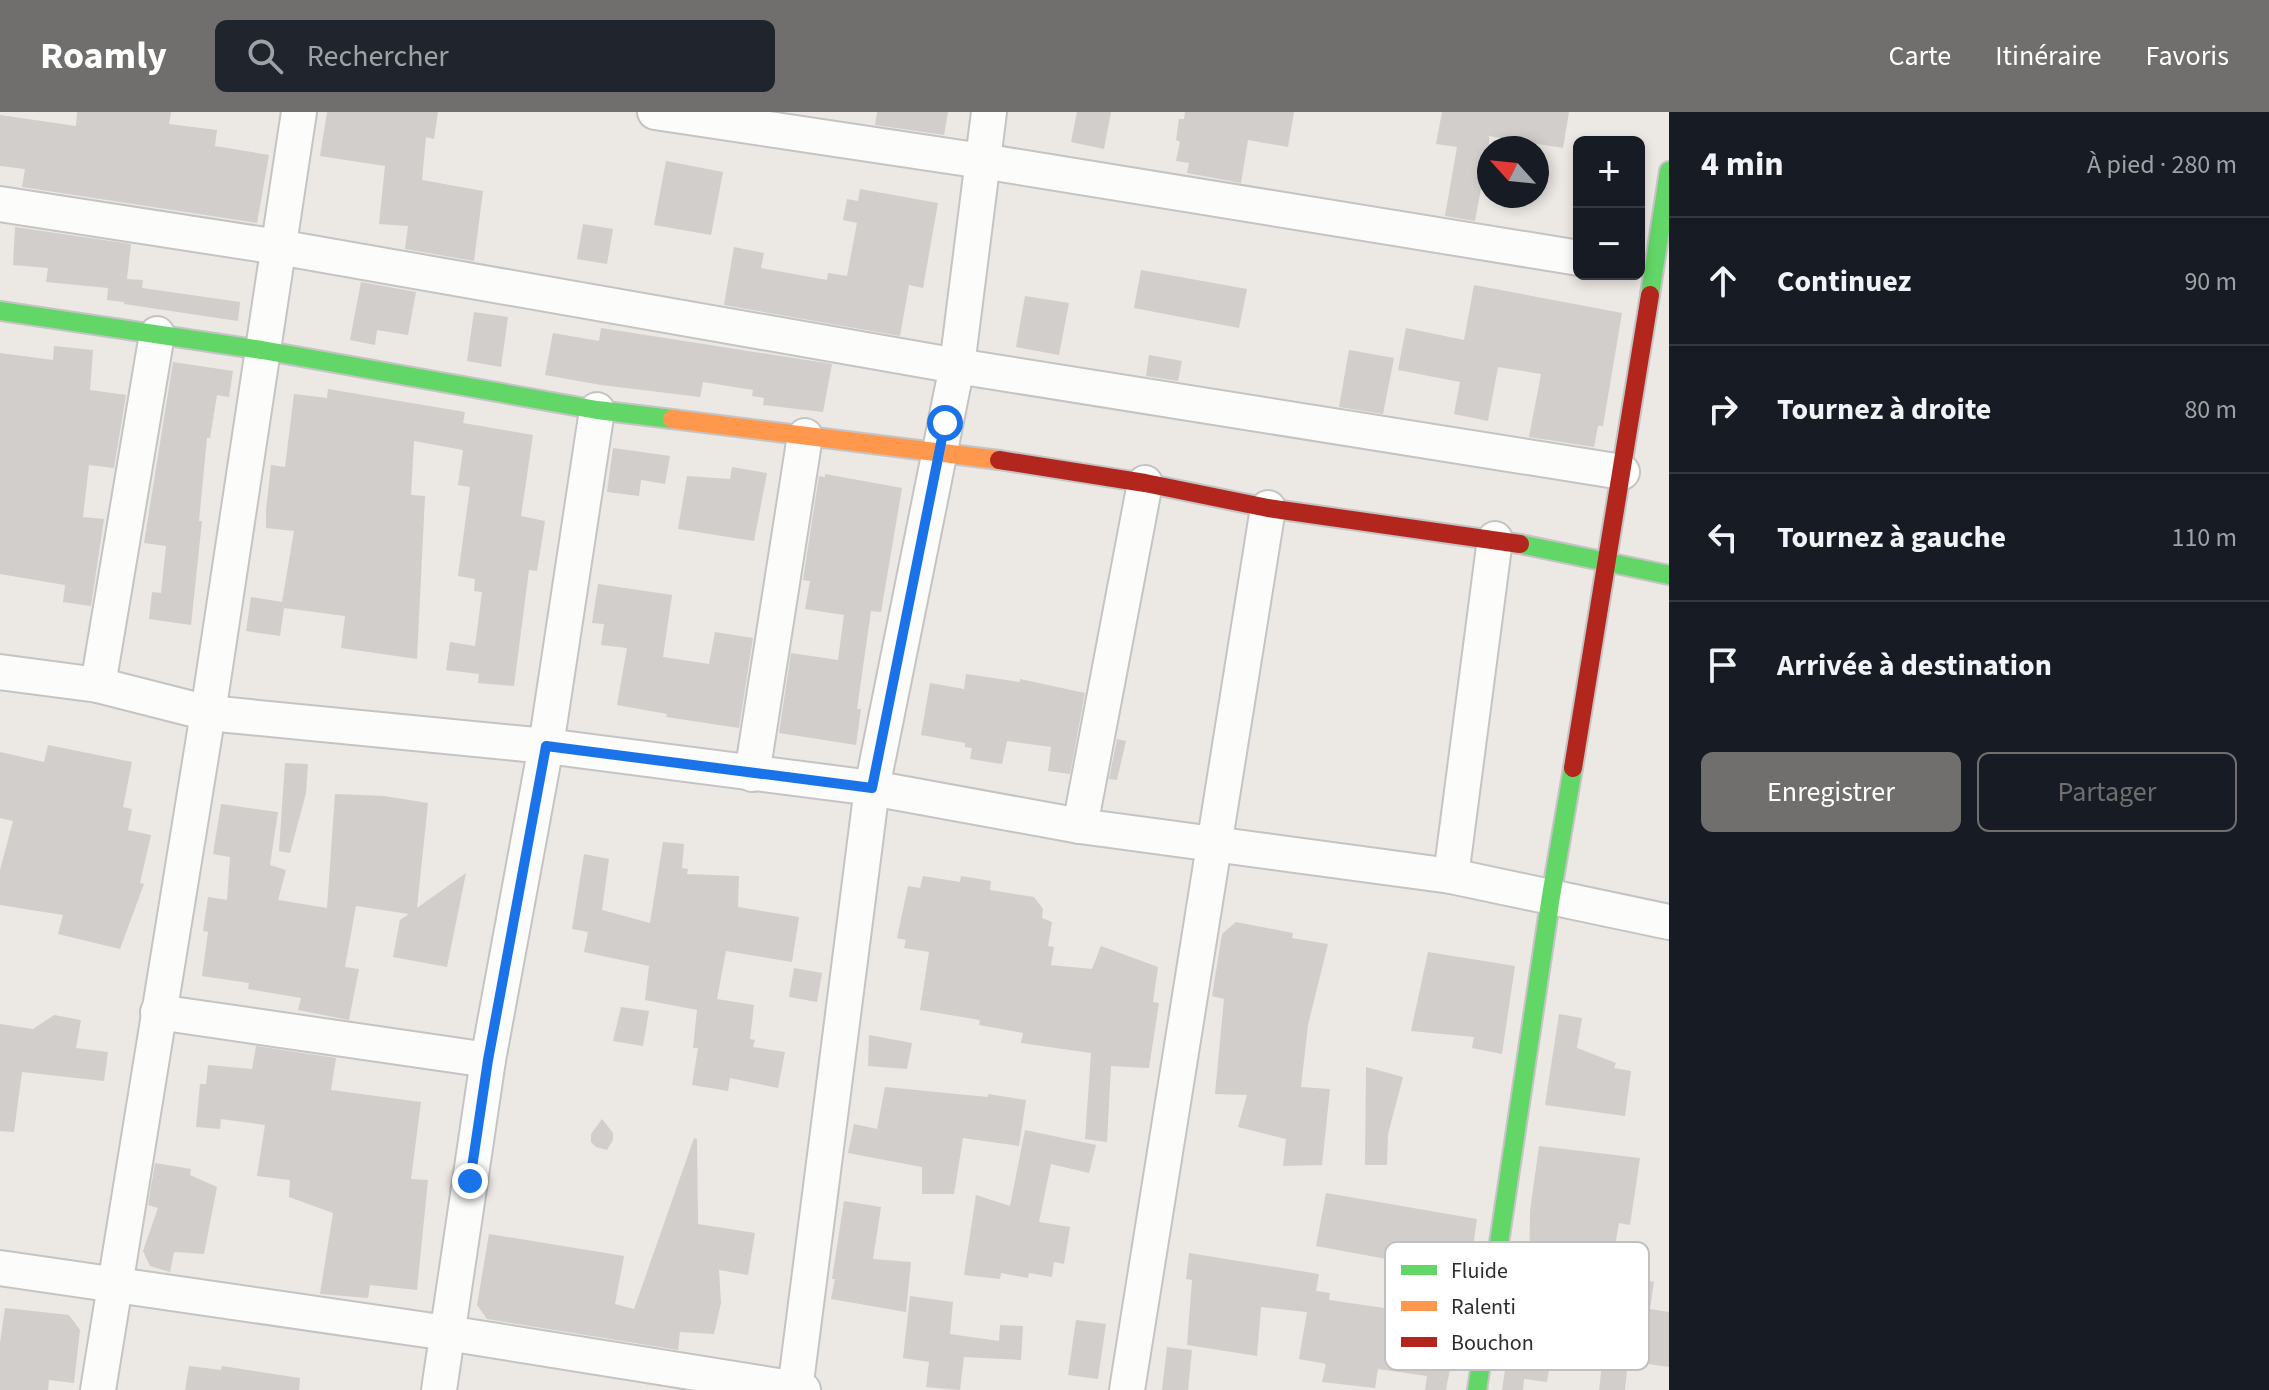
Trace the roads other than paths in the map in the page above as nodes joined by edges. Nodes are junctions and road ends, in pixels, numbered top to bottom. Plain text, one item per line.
1 (299, 112) edge
2 (655, 112) edge
3 (989, 112) edge
4 (982, 161) junction
5 (1669, 171) edge
6 (0, 204) edge
7 (278, 247) junction
8 (1573, 257) edge
9 (1646, 269) edge
10 (0, 311) edge
11 (157, 334) junction
12 (262, 350) junction
13 (957, 366) junction
14 (597, 410) junction
15 (805, 436) junction
16 (940, 451) junction
17 (1622, 472) junction
18 (1145, 483) junction
19 (1268, 508) junction
20 (1495, 539) junction
21 (1608, 562) junction
22 (1669, 575) edge
23 (0, 672) edge
24 (98, 685) junction
25 (208, 713) junction
26 (546, 746) junction
27 (752, 774) junction
28 (872, 788) junction
29 (1080, 826) junction
30 (1216, 845) junction
31 (1451, 876) junction
32 (1551, 896) junction
33 (1669, 922) edge
34 (158, 1012) junction
35 (488, 1060) junction
36 (1499, 1242) edge
37 (0, 1268) edge
38 (113, 1285) junction
39 (447, 1333) junction
40 (1480, 1370) edge
41 (98, 1390) edge
42 (439, 1390) edge
43 (798, 1390) edge
44 (1127, 1390) edge
45 (1477, 1390) edge

1 - 7 street
2 - 4 street
3 - 4 street
4 - 8 street
4 - 13 street
5 - 9 street
6 - 7 street
7 - 12 street
7 - 13 street
9 - 17 street
10 - 11 street
11 - 12 street
11 - 24 street
12 - 14 street
12 - 25 street
13 - 16 street
13 - 17 street
14 - 15 street
14 - 26 street
15 - 16 street
15 - 27 street
16 - 18 street
16 - 28 street
17 - 21 street
18 - 19 street
18 - 29 street
19 - 20 street
19 - 30 street
20 - 21 street
20 - 31 street
21 - 22 street
21 - 32 street
23 - 24 street
24 - 25 street
25 - 26 street
25 - 34 street
26 - 27 street
26 - 35 street
27 - 28 street
28 - 29 street
28 - 43 street
29 - 30 street
30 - 31 street
30 - 44 street
31 - 32 street
32 - 33 street
32 - 36 street
34 - 35 street
34 - 38 street
35 - 39 street
37 - 38 street
38 - 39 street
38 - 41 street
39 - 42 street
39 - 43 street
40 - 45 street

